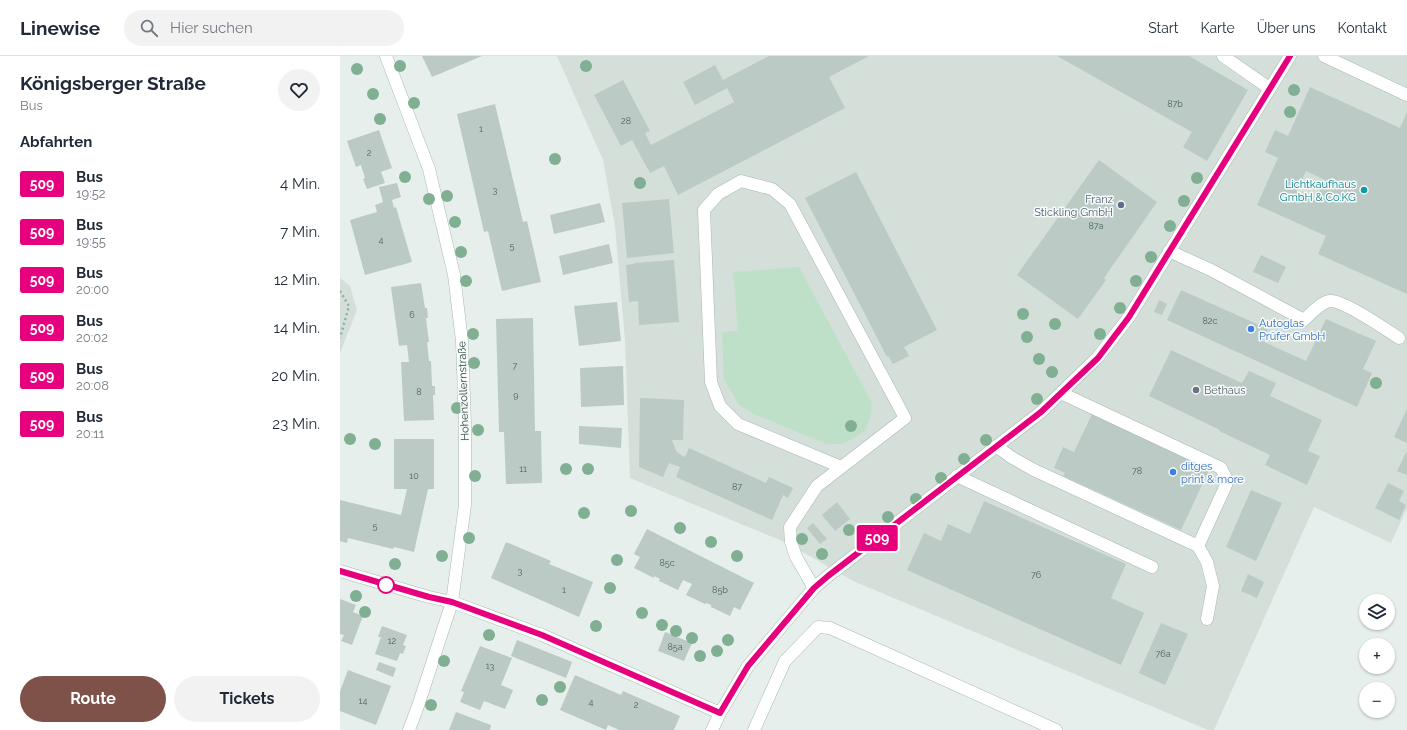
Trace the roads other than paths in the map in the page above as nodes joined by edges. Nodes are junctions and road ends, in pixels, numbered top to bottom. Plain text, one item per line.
1 (386, 56) edge
2 (1223, 56) edge
3 (1290, 56) edge
4 (1324, 56) edge
5 (1269, 88) junction
6 (1407, 95) edge
7 (1169, 251) junction
8 (1399, 338) dead end
9 (1061, 393) junction
10 (996, 446) junction
11 (841, 467) junction
12 (957, 476) junction
13 (1198, 546) junction
14 (1152, 567) dead end
15 (340, 571) edge
16 (814, 588) junction
17 (452, 602) junction
18 (1207, 619) dead end
19 (720, 713) junction
20 (409, 730) edge
21 (712, 730) edge
22 (754, 730) edge
23 (1056, 730) edge

1 - 17 street, Hohenzollernstraße
2 - 5 street
3 - 5 street
4 - 6 street
5 - 7 street
7 - 8 street
7 - 9 street
9 - 10 street
9 - 13 street
10 - 12 street
10 - 13 street
11 - 11 street
11 - 16 street
12 - 14 street
12 - 16 street
13 - 18 street
15 - 17 street
16 - 19 street
17 - 19 street
17 - 20 street, Hohenzollernstraße
19 - 21 street
22 - 23 street

